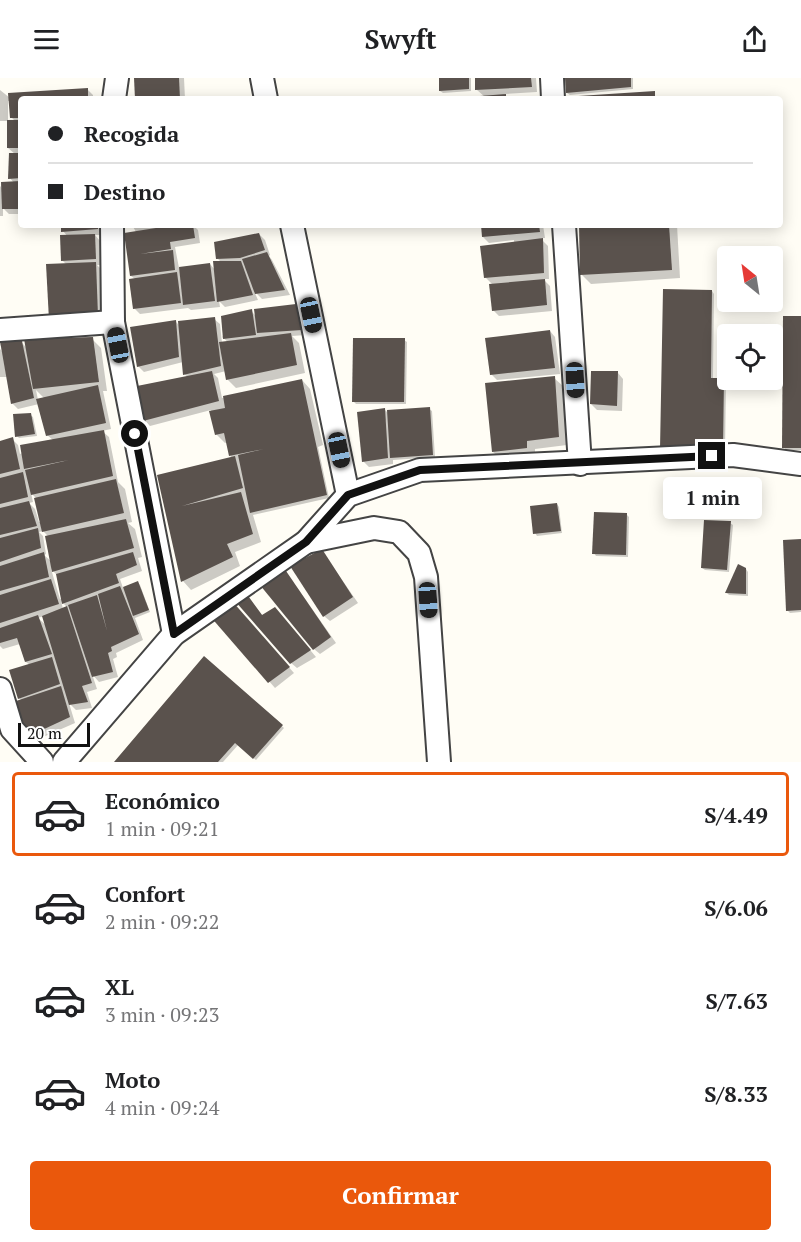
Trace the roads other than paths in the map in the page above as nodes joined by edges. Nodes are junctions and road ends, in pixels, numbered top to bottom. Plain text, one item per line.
1 (117, 78) edge
2 (262, 78) edge
3 (552, 78) edge
4 (114, 96) edge
5 (265, 96) edge
6 (553, 96) edge
7 (112, 228) edge
8 (293, 228) edge
9 (564, 228) edge
10 (113, 322) junction
11 (0, 330) edge
12 (580, 464) junction
13 (801, 464) edge
14 (348, 495) junction
15 (306, 542) junction
16 (174, 634) junction
17 (0, 689) edge
18 (42, 762) edge
19 (64, 762) edge
20 (439, 762) edge

1 - 4 street
2 - 5 street
3 - 6 street
7 - 10 street
8 - 14 street
9 - 12 street
10 - 11 street
10 - 16 street
12 - 13 street
12 - 14 street
14 - 15 street
15 - 16 street
15 - 20 street
16 - 19 street
17 - 18 street

